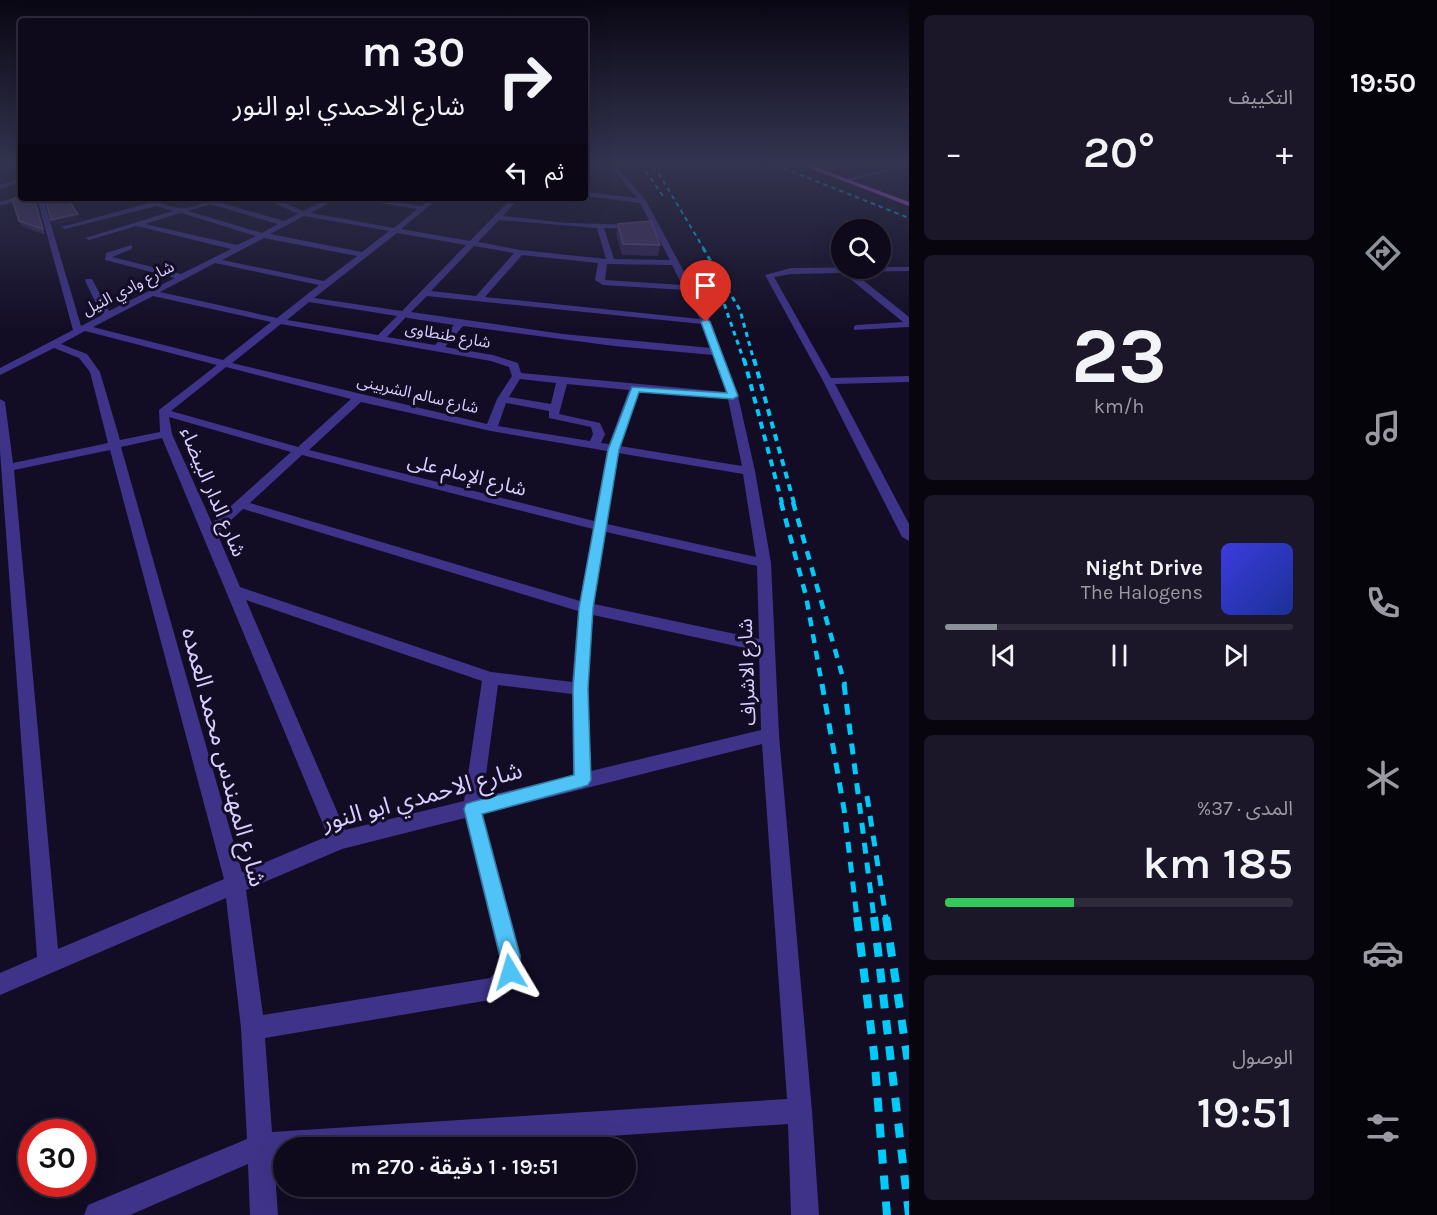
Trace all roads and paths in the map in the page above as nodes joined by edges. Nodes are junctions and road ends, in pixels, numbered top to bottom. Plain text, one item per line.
1 (46, 219) edge
2 (97, 219) edge
3 (156, 219) edge
4 (207, 219) edge
5 (267, 219) edge
6 (295, 219) edge
7 (333, 219) edge
8 (409, 219) edge
9 (494, 219) edge
10 (514, 219) edge
11 (653, 219) edge
12 (138, 224) junction
13 (285, 224) junction
14 (65, 227) edge
15 (600, 227) junction
16 (658, 227) junction
17 (396, 229) junction
18 (262, 235) junction
19 (89, 238) dead end
20 (473, 243) junction
21 (129, 247) dead end
22 (238, 248) junction
23 (520, 252) junction
24 (363, 255) junction
25 (213, 260) junction
26 (607, 261) junction
27 (676, 262) junction
28 (891, 269) edge
29 (899, 269) junction
30 (909, 269) edge
31 (831, 271) edge
32 (909, 275) edge
33 (182, 277) junction
34 (856, 279) edge
35 (89, 281) dead end
36 (324, 284) junction
37 (690, 288) junction
38 (151, 293) junction
39 (425, 293) junction
40 (478, 298) junction
41 (305, 299) junction
42 (402, 314) junction
43 (107, 316) junction
44 (278, 321) junction
45 (706, 322) junction
46 (461, 323) junction
47 (909, 323) edge
48 (856, 328) dead end
49 (81, 329) junction
50 (381, 338) junction
51 (53, 344) junction
52 (438, 348) junction
53 (717, 352) junction
54 (223, 363) junction
55 (0, 372) edge
56 (517, 376) junction
57 (909, 379) edge
58 (562, 381) junction
59 (828, 381) junction
60 (635, 389) junction
61 (733, 396) junction
62 (359, 398) junction
63 (502, 399) junction
64 (0, 402) edge
65 (554, 408) junction
66 (163, 412) junction
67 (491, 428) junction
68 (166, 434) junction
69 (115, 445) junction
70 (593, 446) junction
71 (613, 450) junction
72 (299, 453) junction
73 (8, 468) junction
74 (749, 471) junction
75 (239, 504) junction
76 (598, 527) junction
77 (210, 532) junction
78 (909, 537) edge
79 (764, 562) junction
80 (234, 590) junction
81 (586, 608) junction
82 (768, 647) junction
83 (491, 678) junction
84 (580, 689) junction
85 (770, 735) junction
86 (582, 780) junction
87 (472, 809) junction
88 (340, 840) junction
89 (235, 884) junction
90 (48, 963) junction
91 (0, 984) edge
92 (253, 1028) junction
93 (800, 1111) junction
94 (260, 1146) junction
95 (98, 1215) edge
96 (264, 1215) edge
97 (805, 1215) edge

1 - 49 street
2 - 14 street
3 - 12 street
4 - 18 street
5 - 13 street
6 - 13 street, شارع وادي النيل
7 - 17 street
8 - 17 street, شارع الدار البيضاء
9 - 20 street
10 - 15 street
11 - 16 street, شارع الاشراف
12 - 19 street
12 - 22 street
13 - 18 street, شارع وادي النيل
15 - 16 street
15 - 26 street
16 - 27 street, شارع الاشراف
17 - 20 street
17 - 24 street, شارع الدار البيضاء
18 - 22 street, شارع وادي النيل
18 - 24 street
20 - 23 street
20 - 39 street
21 - 33 street
22 - 25 street, شارع وادي النيل
23 - 26 street
23 - 40 street
24 - 36 street, شارع الدار البيضاء
25 - 33 street, شارع وادي النيل
25 - 36 street
26 - 27 street
26 - 37 street
27 - 37 street, شارع الاشراف
28 - 29 street
29 - 30 street
29 - 32 street
31 - 59 street
33 - 38 street, شارع وادي النيل
34 - 47 street
35 - 43 street
36 - 41 street, شارع الدار البيضاء
37 - 45 street, شارع الاشراف
38 - 43 street, شارع وادي النيل
38 - 44 street, شارع طنطاوى
39 - 40 street
39 - 42 street
40 - 45 street
41 - 42 street
41 - 44 street, شارع الدار البيضاء
42 - 46 street
42 - 50 street
43 - 49 street, شارع وادي النيل
44 - 50 street, شارع طنطاوى
44 - 54 street, شارع الدار البيضاء
45 - 53 street, شارع الاشراف
46 - 52 street
46 - 53 street
47 - 48 street
49 - 51 street, شارع وادي النيل
49 - 54 street, شارع سالم الشربينى
50 - 52 street, شارع طنطاوى
51 - 55 street, شارع وادي النيل
51 - 69 street, شارع المهندس محمد العمده
52 - 56 street, شارع طنطاوى
53 - 61 street, شارع الاشراف
54 - 62 street, شارع سالم الشربينى
54 - 66 street, شارع الدار البيضاء
56 - 58 street
56 - 63 street
57 - 59 street
58 - 60 street
58 - 65 street
59 - 78 street
60 - 61 street
60 - 71 street
61 - 74 street, شارع الاشراف
62 - 67 street, شارع سالم الشربينى
62 - 72 street
63 - 65 street
63 - 67 street
64 - 73 street
65 - 70 street
66 - 68 street, شارع الدار البيضاء
66 - 72 street, شارع الإمام على
67 - 70 street, شارع سالم الشربينى
68 - 69 street
68 - 77 street, شارع الدار البيضاء
69 - 73 street
69 - 89 street, شارع المهندس محمد العمده
70 - 71 street, شارع سالم الشربينى
71 - 74 street, شارع سالم الشربينى
71 - 76 street
72 - 75 street
72 - 76 street, شارع الإمام على
73 - 90 street
74 - 79 street, شارع الاشراف
75 - 77 street
75 - 81 street
76 - 79 street, شارع الإمام على
76 - 81 street
77 - 80 street, شارع الدار البيضاء
79 - 82 street, شارع الاشراف
80 - 83 street
80 - 88 street, شارع الدار البيضاء
81 - 82 street
81 - 84 street
82 - 85 street, شارع الاشراف
83 - 84 street
83 - 87 street
84 - 86 street
85 - 86 street, شارع الاحمدي ابو النور
85 - 93 street, شارع الاشراف
86 - 87 street, شارع الاحمدي ابو النور
87 - 88 street, شارع الاحمدي ابو النور
87 - 92 street
88 - 89 street, شارع الاحمدي ابو النور
89 - 90 street, شارع الاحمدي ابو النور
89 - 92 street, شارع المهندس محمد العمده
90 - 91 street, شارع الاحمدي ابو النور
92 - 94 street, شارع المهندس محمد العمده
93 - 94 street
93 - 97 street, شارع الاشراف
94 - 95 street
94 - 96 street, شارع المهندس محمد العمده

